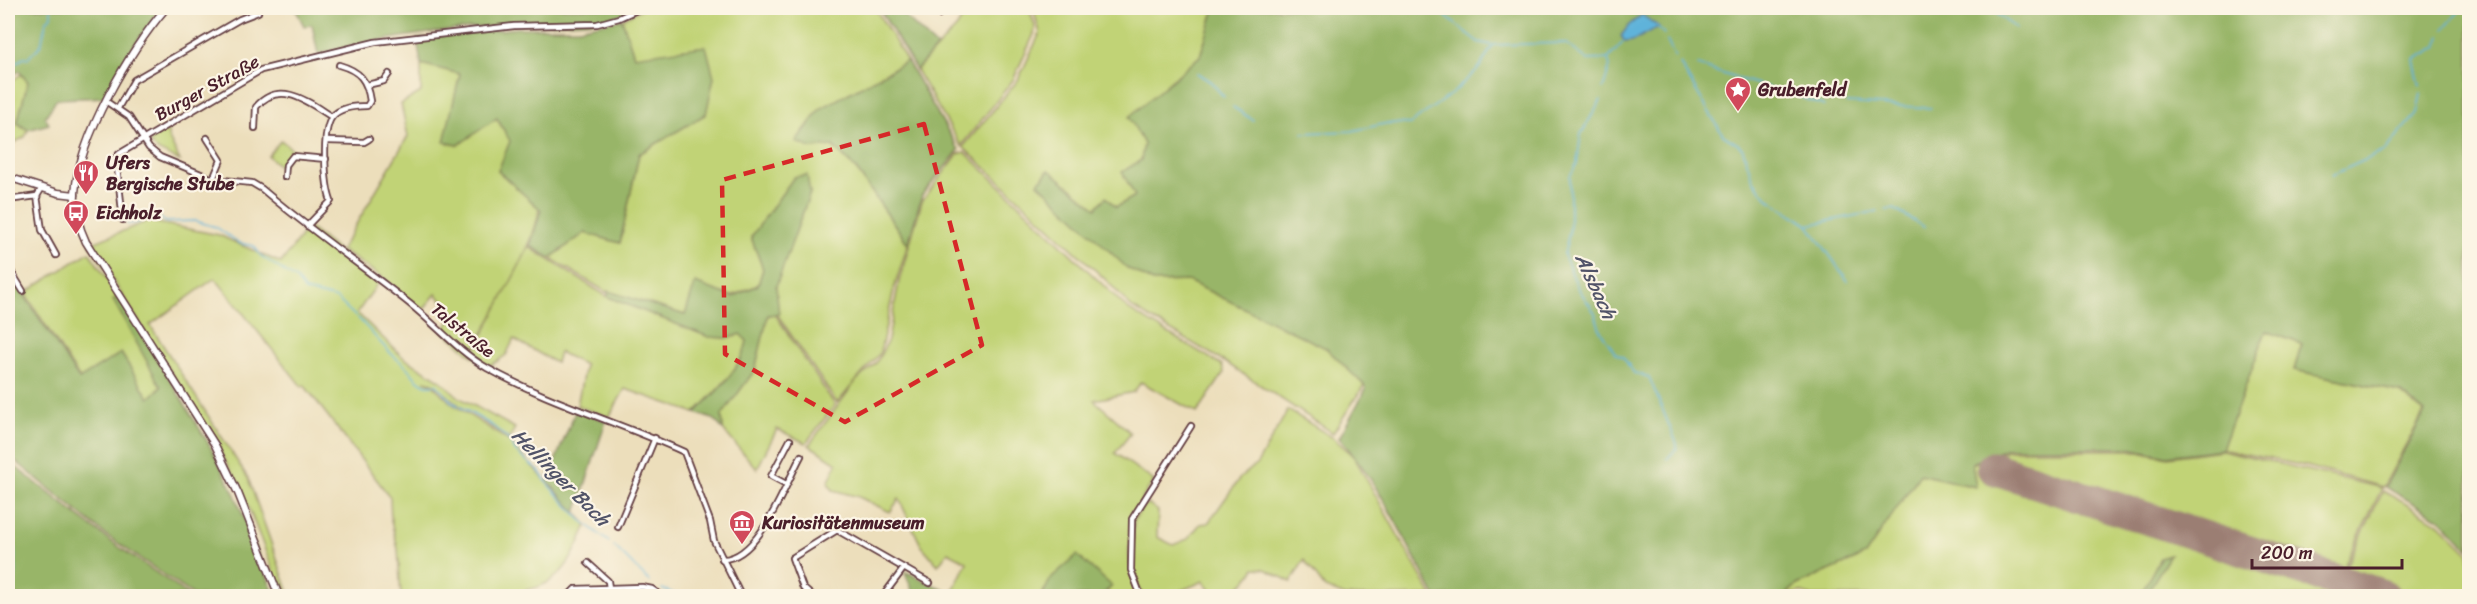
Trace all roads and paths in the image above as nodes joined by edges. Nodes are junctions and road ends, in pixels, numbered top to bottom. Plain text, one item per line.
1 (166, 8) edge
2 (641, 8) edge
3 (930, 8) edge
4 (258, 12) dead end
5 (939, 14) dead end
6 (339, 65) dead end
7 (389, 74) dead end
8 (368, 86) junction
9 (107, 102) junction
10 (118, 108) junction
11 (332, 117) junction
12 (255, 128) dead end
13 (207, 138) dead end
14 (369, 139) dead end
15 (142, 140) junction
16 (327, 141) junction
17 (326, 159) junction
18 (8, 177) edge
19 (285, 177) dead end
20 (213, 179) junction
21 (42, 188) junction
22 (75, 195) junction
23 (37, 196) junction
24 (8, 200) edge
25 (123, 220) dead end
26 (308, 226) junction
27 (56, 255) dead end
28 (8, 266) edge
29 (23, 291) dead end
30 (1191, 426) dead end
31 (655, 438) junction
32 (790, 440) dead end
33 (801, 456) dead end
34 (786, 484) junction
35 (618, 526) dead end
36 (722, 559) junction
37 (588, 563) dead end
38 (904, 568) junction
39 (930, 583) dead end
40 (609, 588) junction
41 (569, 596) edge
42 (279, 597) edge
43 (662, 597) edge
44 (741, 597) edge
45 (812, 597) edge
46 (883, 597) edge
47 (1141, 597) edge

1 - 9 street
2 - 15 street, Burger Straße
3 - 5 street
4 - 10 street
6 - 8 street
7 - 8 street
8 - 11 street
9 - 10 street, Talstraße
9 - 22 street
10 - 15 street, Talstraße
11 - 12 street
11 - 16 street
13 - 20 street
14 - 16 street
15 - 20 street, Talstraße
15 - 25 street
16 - 17 street
17 - 19 street
17 - 26 street
18 - 21 street
20 - 26 street, Talstraße
21 - 22 street
21 - 23 street
22 - 42 street
23 - 24 street
23 - 27 street
26 - 31 street, Talstraße
28 - 29 street
30 - 47 street
31 - 35 street
31 - 36 street, Talstraße
32 - 34 street
33 - 34 street
34 - 36 street
36 - 44 street, Talstraße
37 - 40 street
38 - 39 street
38 - 45 street
38 - 46 street
40 - 41 street
40 - 43 street

